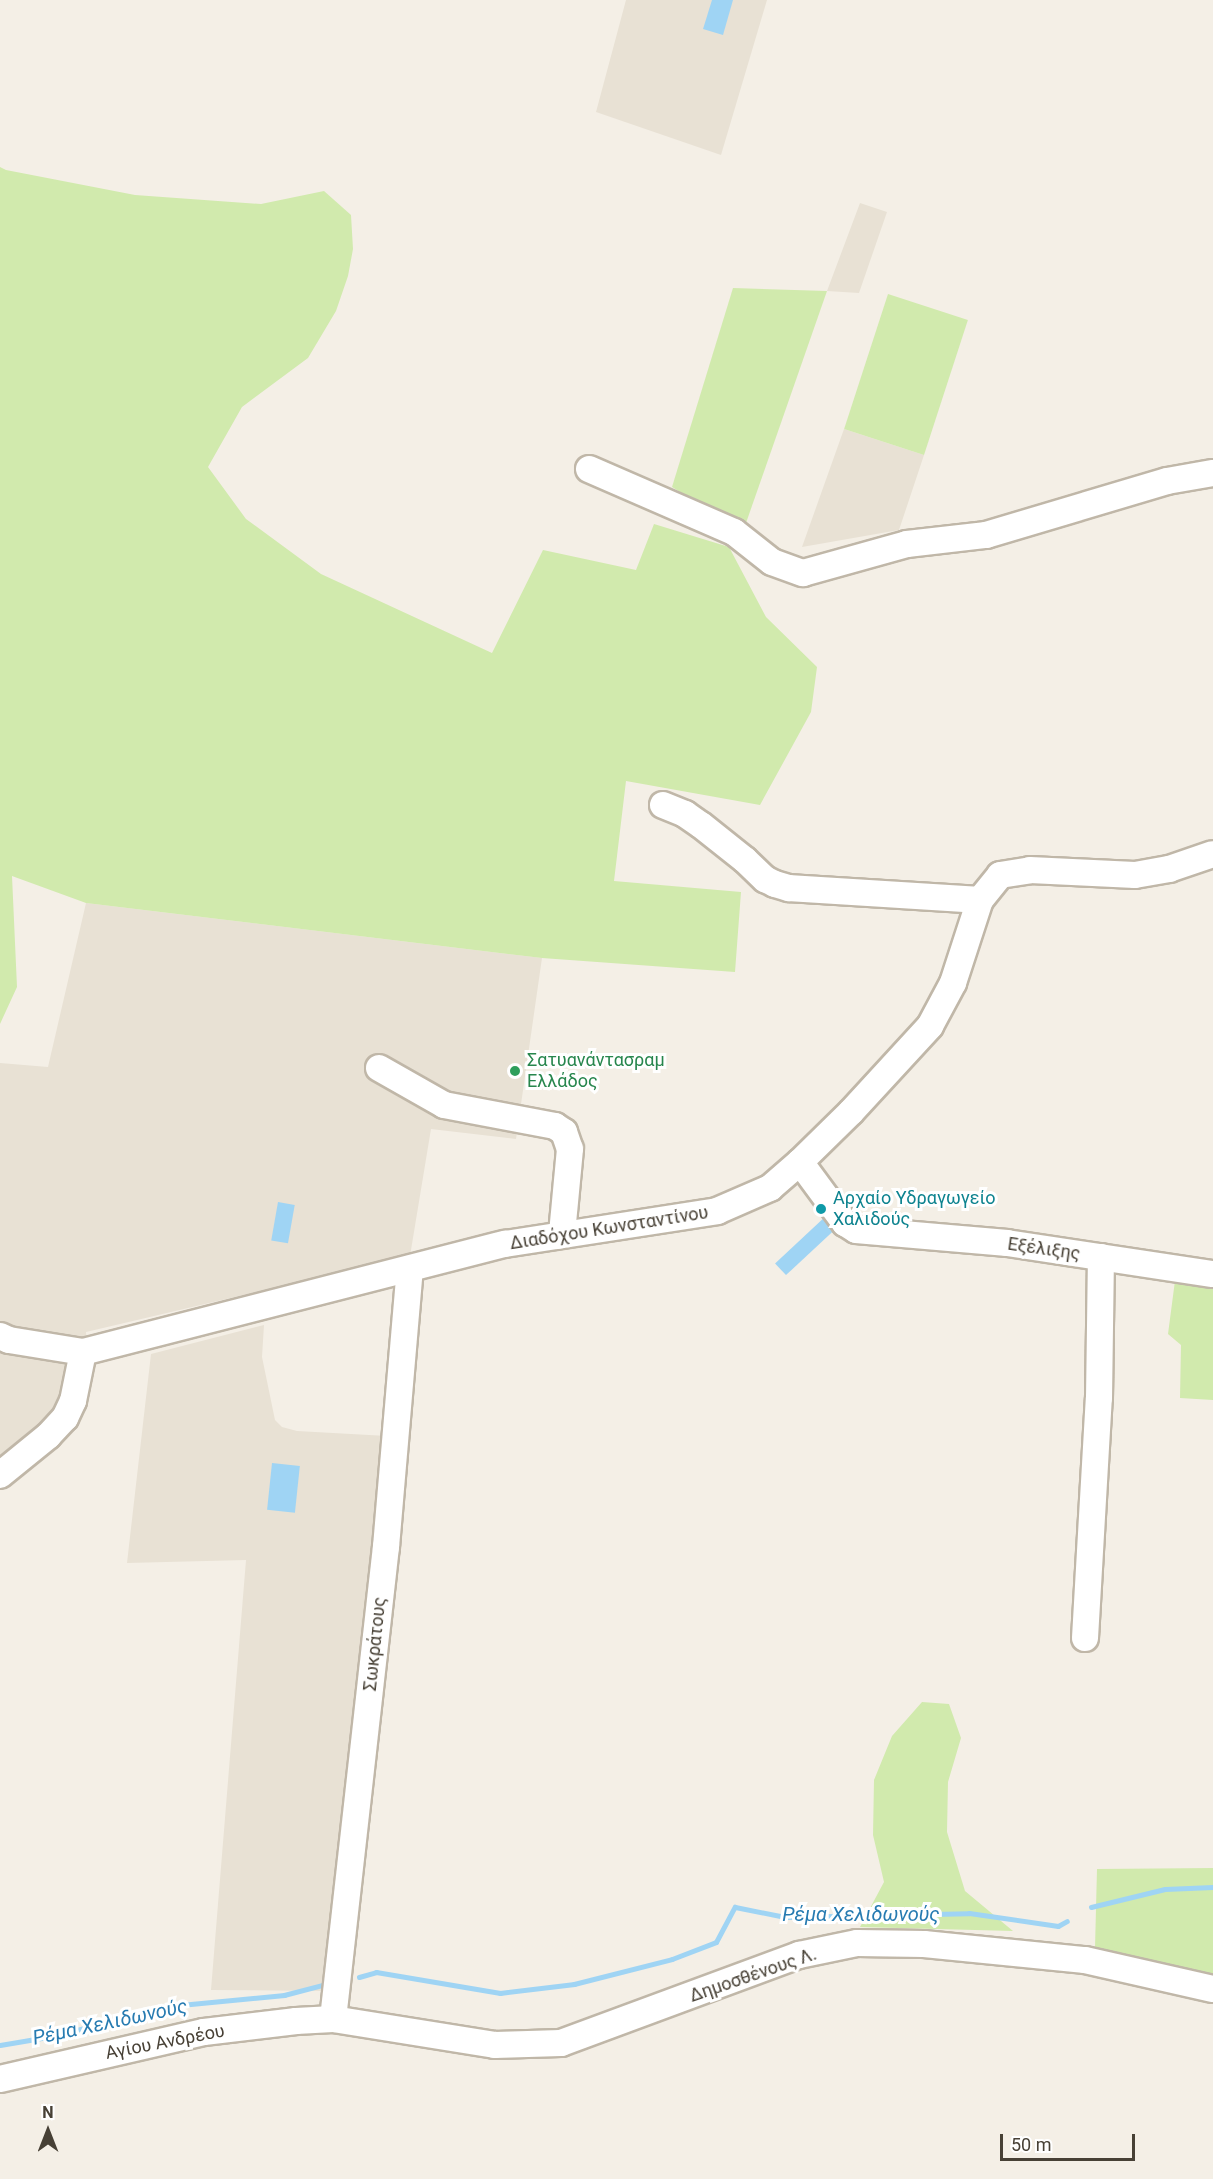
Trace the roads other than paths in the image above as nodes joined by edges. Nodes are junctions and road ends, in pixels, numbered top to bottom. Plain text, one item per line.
1 (590, 469) dead end
2 (1213, 473) edge
3 (663, 806) dead end
4 (1213, 854) edge
5 (980, 900) junction
6 (379, 1068) dead end
7 (800, 1162) junction
8 (562, 1234) junction
9 (1101, 1257) junction
10 (410, 1269) junction
11 (1213, 1274) edge
12 (0, 1336) edge
13 (83, 1352) junction
14 (0, 1475) edge
15 (1085, 1638) dead end
16 (1213, 1989) edge
17 (333, 2019) junction
18 (0, 2079) edge

1 - 2 street
3 - 5 street
4 - 5 street, Διαδόχου Κωνσταντίνου
5 - 7 street, Διαδόχου Κωνσταντίνου
6 - 8 street
7 - 8 street, Διαδόχου Κωνσταντίνου
7 - 9 street, Εξέλιξης
8 - 10 street, Διαδόχου Κωνσταντίνου
9 - 11 street, Εξέλιξης
9 - 15 street
10 - 13 street, Διαδόχου Κωνσταντίνου
10 - 17 street, Σωκράτους
12 - 13 street
13 - 14 street
16 - 17 street, Δημοσθένους Λ.
17 - 18 street, Αγίου Ανδρέου

